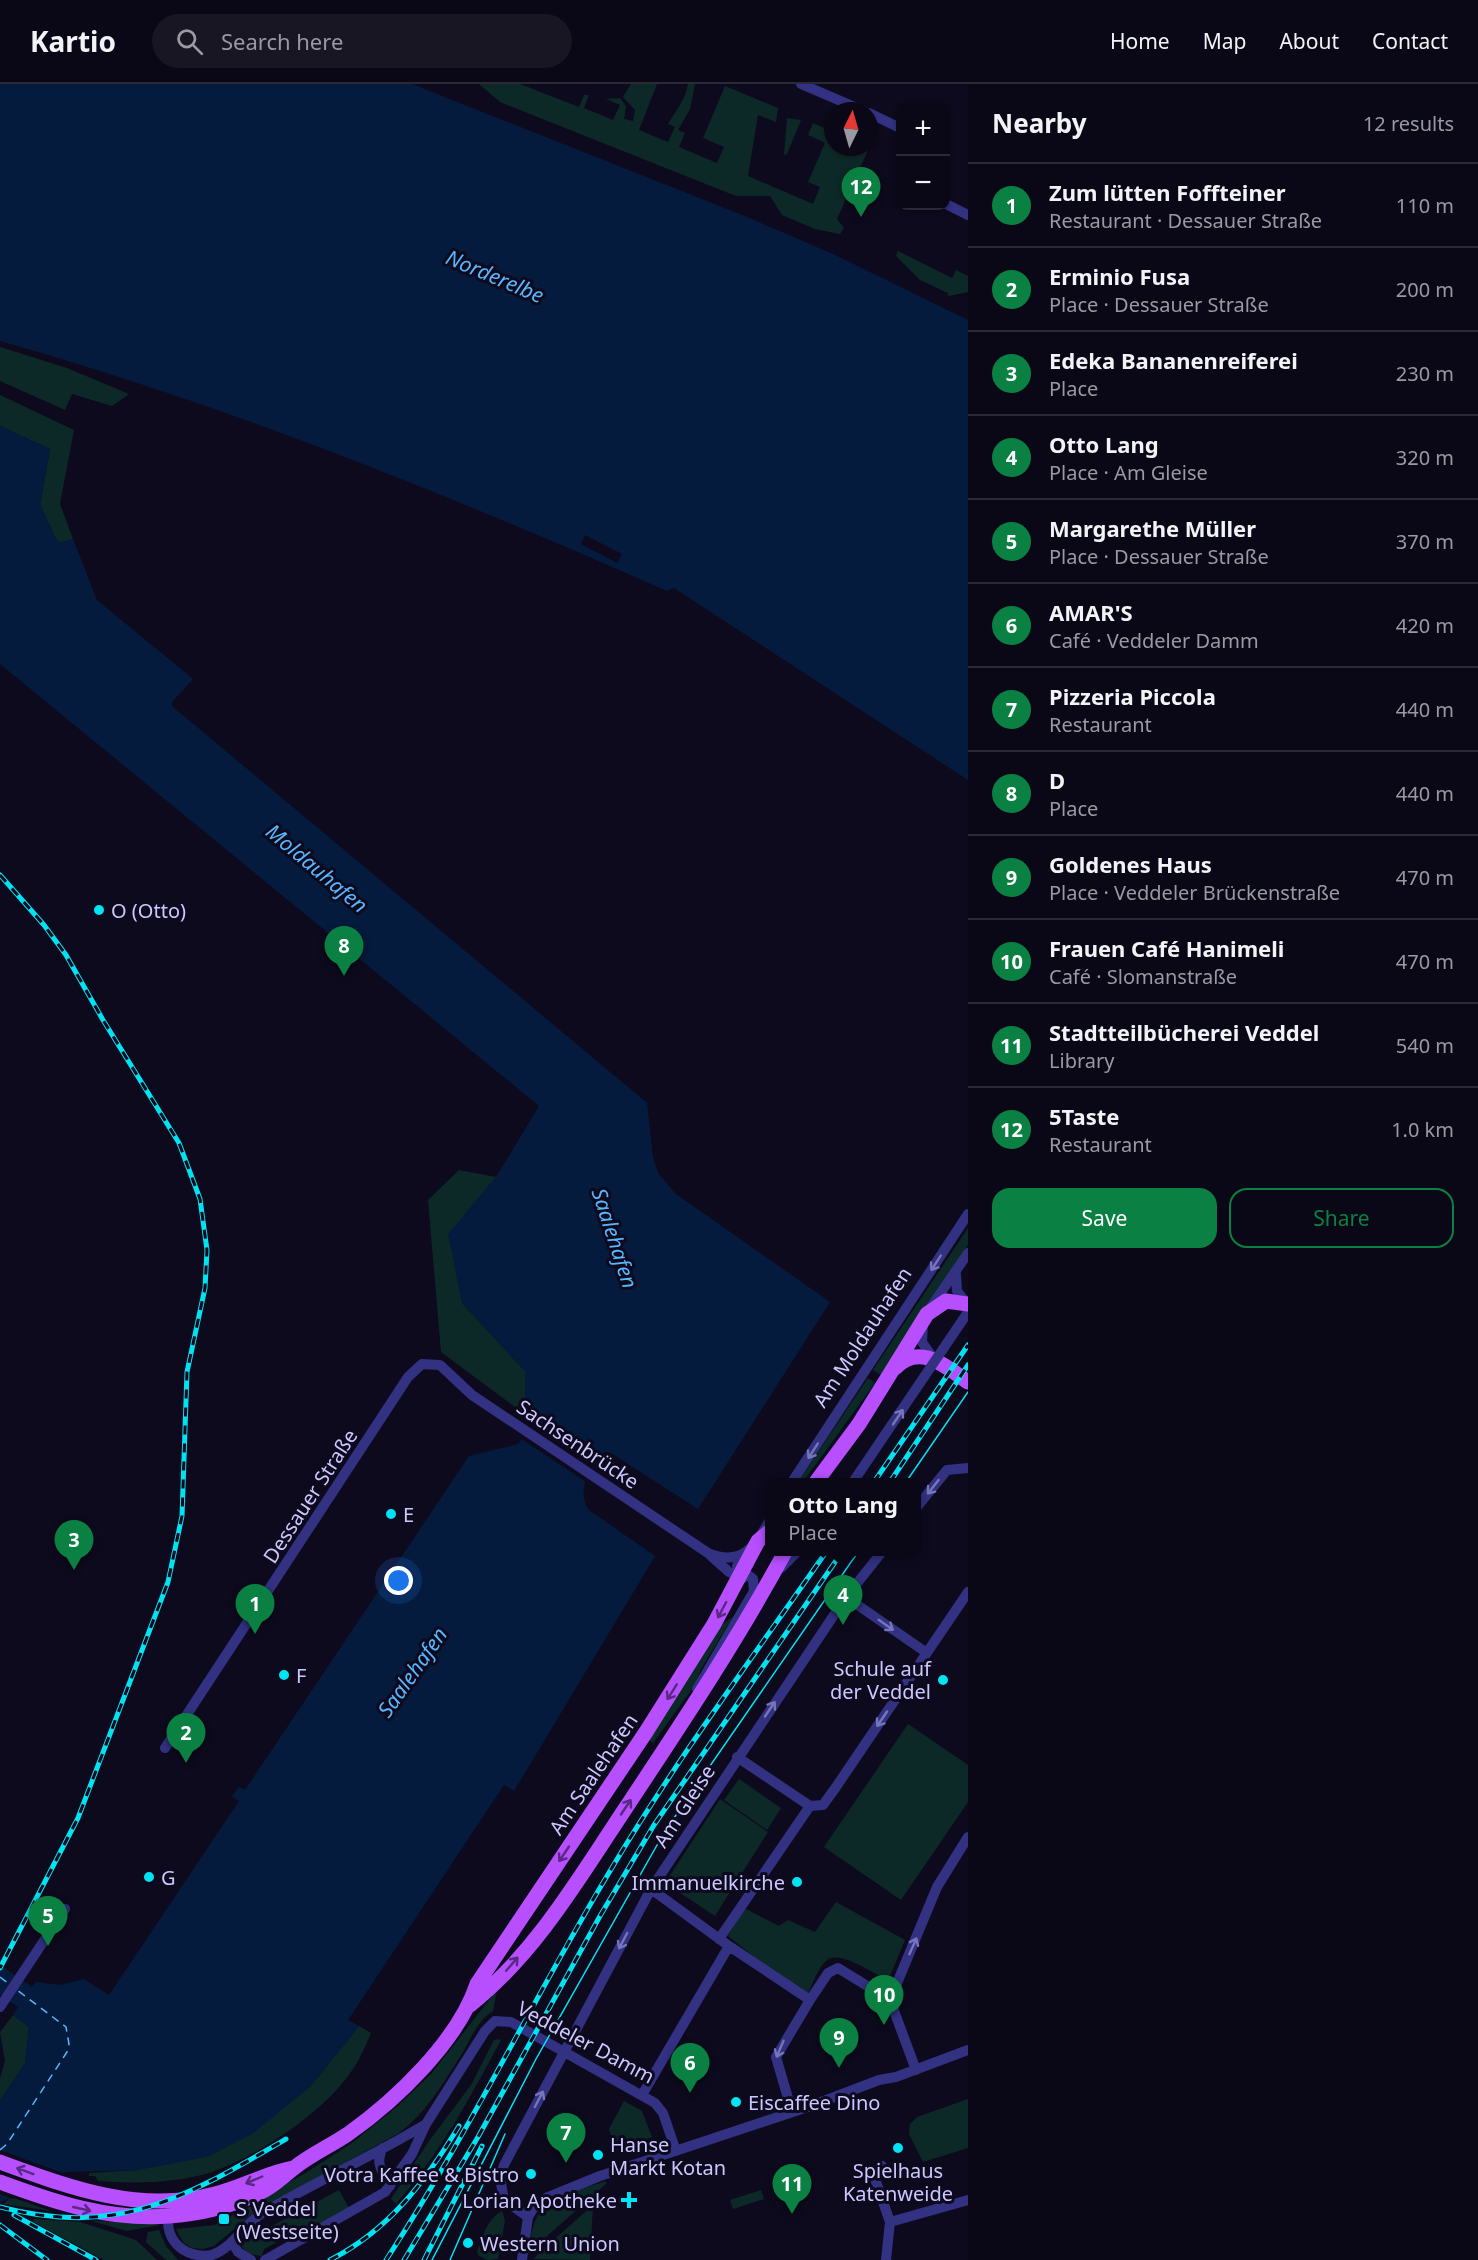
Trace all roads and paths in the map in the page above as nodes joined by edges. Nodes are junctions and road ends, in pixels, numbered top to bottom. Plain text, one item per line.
1 (801, 84) edge
2 (843, 102) edge
3 (878, 117) edge
4 (896, 126) edge
5 (950, 206) edge
6 (968, 215) edge
7 (968, 1214) edge
8 (968, 1253) edge
9 (957, 1271) junction
10 (967, 1309) edge
11 (927, 1314) junction
12 (938, 1354) junction
13 (431, 1362) joint
14 (893, 1370) junction
15 (968, 1382) edge
16 (836, 1457) junction
17 (968, 1468) edge
18 (795, 1478) edge
19 (819, 1478) edge
20 (825, 1478) edge
21 (856, 1478) edge
22 (921, 1502) edge
23 (764, 1536) edge
24 (708, 1553) junction
25 (782, 1556) edge
26 (792, 1556) edge
27 (878, 1556) edge
28 (724, 1558) junction
29 (745, 1576) junction
30 (771, 1578) junction
31 (968, 1592) edge
32 (846, 1597) junction
33 (927, 1653) junction
34 (684, 1719) junction
35 (165, 1748) dead end
36 (737, 1757) junction
37 (810, 1806) junction
38 (968, 1837) edge
39 (651, 1889) junction
40 (64, 1909) dead end
41 (719, 1939) junction
42 (729, 1946) junction
43 (810, 2000) junction
44 (890, 2000) junction
45 (470, 2005) junction
46 (1, 2007) edge
47 (968, 2050) edge
48 (564, 2051) junction
49 (916, 2070) junction
50 (642, 2095) junction
51 (792, 2112) junction
52 (426, 2124) junction
53 (383, 2148) junction
54 (676, 2151) junction
55 (0, 2162) edge
56 (882, 2166) dead end
57 (294, 2168) junction
58 (0, 2182) edge
59 (390, 2186) junction
60 (178, 2200) junction
61 (968, 2200) edge
62 (169, 2216) junction
63 (528, 2217) junction
64 (890, 2222) junction
65 (232, 2242) junction
66 (251, 2260) edge
67 (265, 2260) edge
68 (522, 2260) edge
69 (886, 2260) edge

1 - 2 street
3 - 4 street
5 - 6 street
7 -> 18 street, Am Moldauhafen
8 - 9 street
9 - 10 street
9 - 11 street
10 - 11 main road
10 - 12 street
11 - 12 street
11 - 14 main road
12 - 14 main road
12 - 15 main road
21 -> 12 street, bridge
13 - 24 street, Sachsenbrücke
13 - 35 street, Dessauer Straße
14 - 16 main road
16 - 19 main road
16 - 20 main road
17 -> 22 street
23 - 28 street
23 - 29 main road
24 - 28 street, Sachsenbrücke
24 - 29 street, Sachsenbrücke
25 - 30 main road, Am Saalehafen
26 - 30 street
27 - 32 street, Am Gleise
28 - 29 street
29 - 30 street
29 - 34 street, Am Saalehafen
29 -> 45 main road, Am Saalehafen
30 - 34 main road, Am Saalehafen
31 - 33 street
32 -> 33 street
36 -> 32 street, Am Gleise
33 -> 37 street
45 -> 34 main road, Am Saalehafen
36 - 37 street
36 - 39 street, Am Gleise
37 - 41 street
44 -> 38 street
39 - 41 street
39 -> 48 street, Am Gleise
40 - 46 street
41 - 42 street
42 - 43 street
42 - 50 street
43 - 44 street
43 -> 51 street
44 - 49 street
45 - 57 main road, Am Saalehafen
47 - 49 street
48 - 50 street, Veddeler Damm
48 - 52 street, Veddeler Damm
63 -> 48 street, Am Gleise
49 - 51 street
50 - 54 street, Veddeler Damm
51 - 54 street
52 - 53 street, Veddeler Damm
52 - 59 street, Veddeler Damm
53 - 59 street
53 - 65 street, Veddeler Damm
54 - 63 street
60 -> 55 main road
56 - 64 street
57 -> 60 main road, Am Saalehafen
57 - 62 main road, Am Saalehafen
58 -> 62 main road
59 - 67 street, Veddeler Damm
60 - 62 street
61 - 64 street
62 - 65 street, Veddeler Damm
63 - 68 street
64 - 69 street
65 - 66 street

